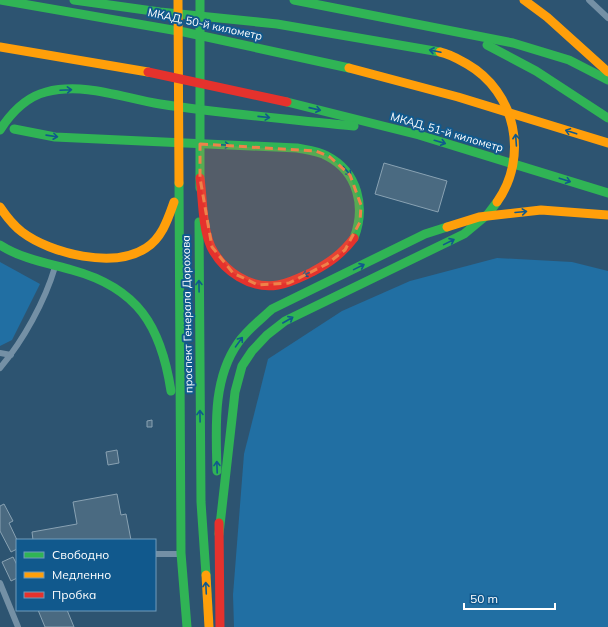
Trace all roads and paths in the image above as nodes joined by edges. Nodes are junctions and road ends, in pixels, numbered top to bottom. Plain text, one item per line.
1 (0, 0) edge
2 (74, 0) edge
3 (178, 0) edge
4 (200, 0) edge
5 (294, 0) edge
6 (524, 0) edge
7 (589, 0) edge
8 (608, 18) edge
9 (463, 34) junction
10 (0, 47) edge
11 (608, 72) edge
12 (608, 80) edge
13 (608, 118) edge
14 (14, 129) dead end
15 (0, 130) edge
16 (401, 131) junction
17 (608, 144) edge
18 (179, 178) junction
19 (200, 178) junction
20 (608, 194) edge
21 (0, 207) edge
22 (608, 215) edge
23 (0, 245) edge
24 (55, 267) junction
25 (0, 353) edge
26 (11, 355) junction
27 (0, 368) edge
28 (180, 462) junction
29 (219, 534) junction
30 (156, 554) edge
31 (181, 554) junction
32 (0, 583) edge
33 (18, 627) edge
34 (186, 627) edge
35 (209, 627) edge
36 (220, 627) edge

17 -> 1 main road, МКАД, 50-й километр
29 -> 2 main road
3 - 18 main road, проспект Генерала Дорохова
4 - 19 main road, проспект Генерала Дорохова
5 - 9 main road
6 - 11 main road
7 - 8 lane
9 - 12 main road
9 - 13 main road
10 -> 16 main road, МКАД, 51-й километр
14 -> 19 main road
15 -> 16 main road
16 -> 20 main road, МКАД, 51-й километр
18 - 21 main road
18 - 28 main road, проспект Генерала Дорохова
35 -> 19 main road, проспект Генерала Дорохова
29 -> 22 main road
23 - 24 main road
24 - 26 lane
24 - 28 main road
25 - 26 lane
26 - 27 lane
28 - 31 main road, проспект Генерала Дорохова
29 - 36 main road
30 - 31 lane
31 - 34 main road, проспект Генерала Дорохова
32 - 33 lane

